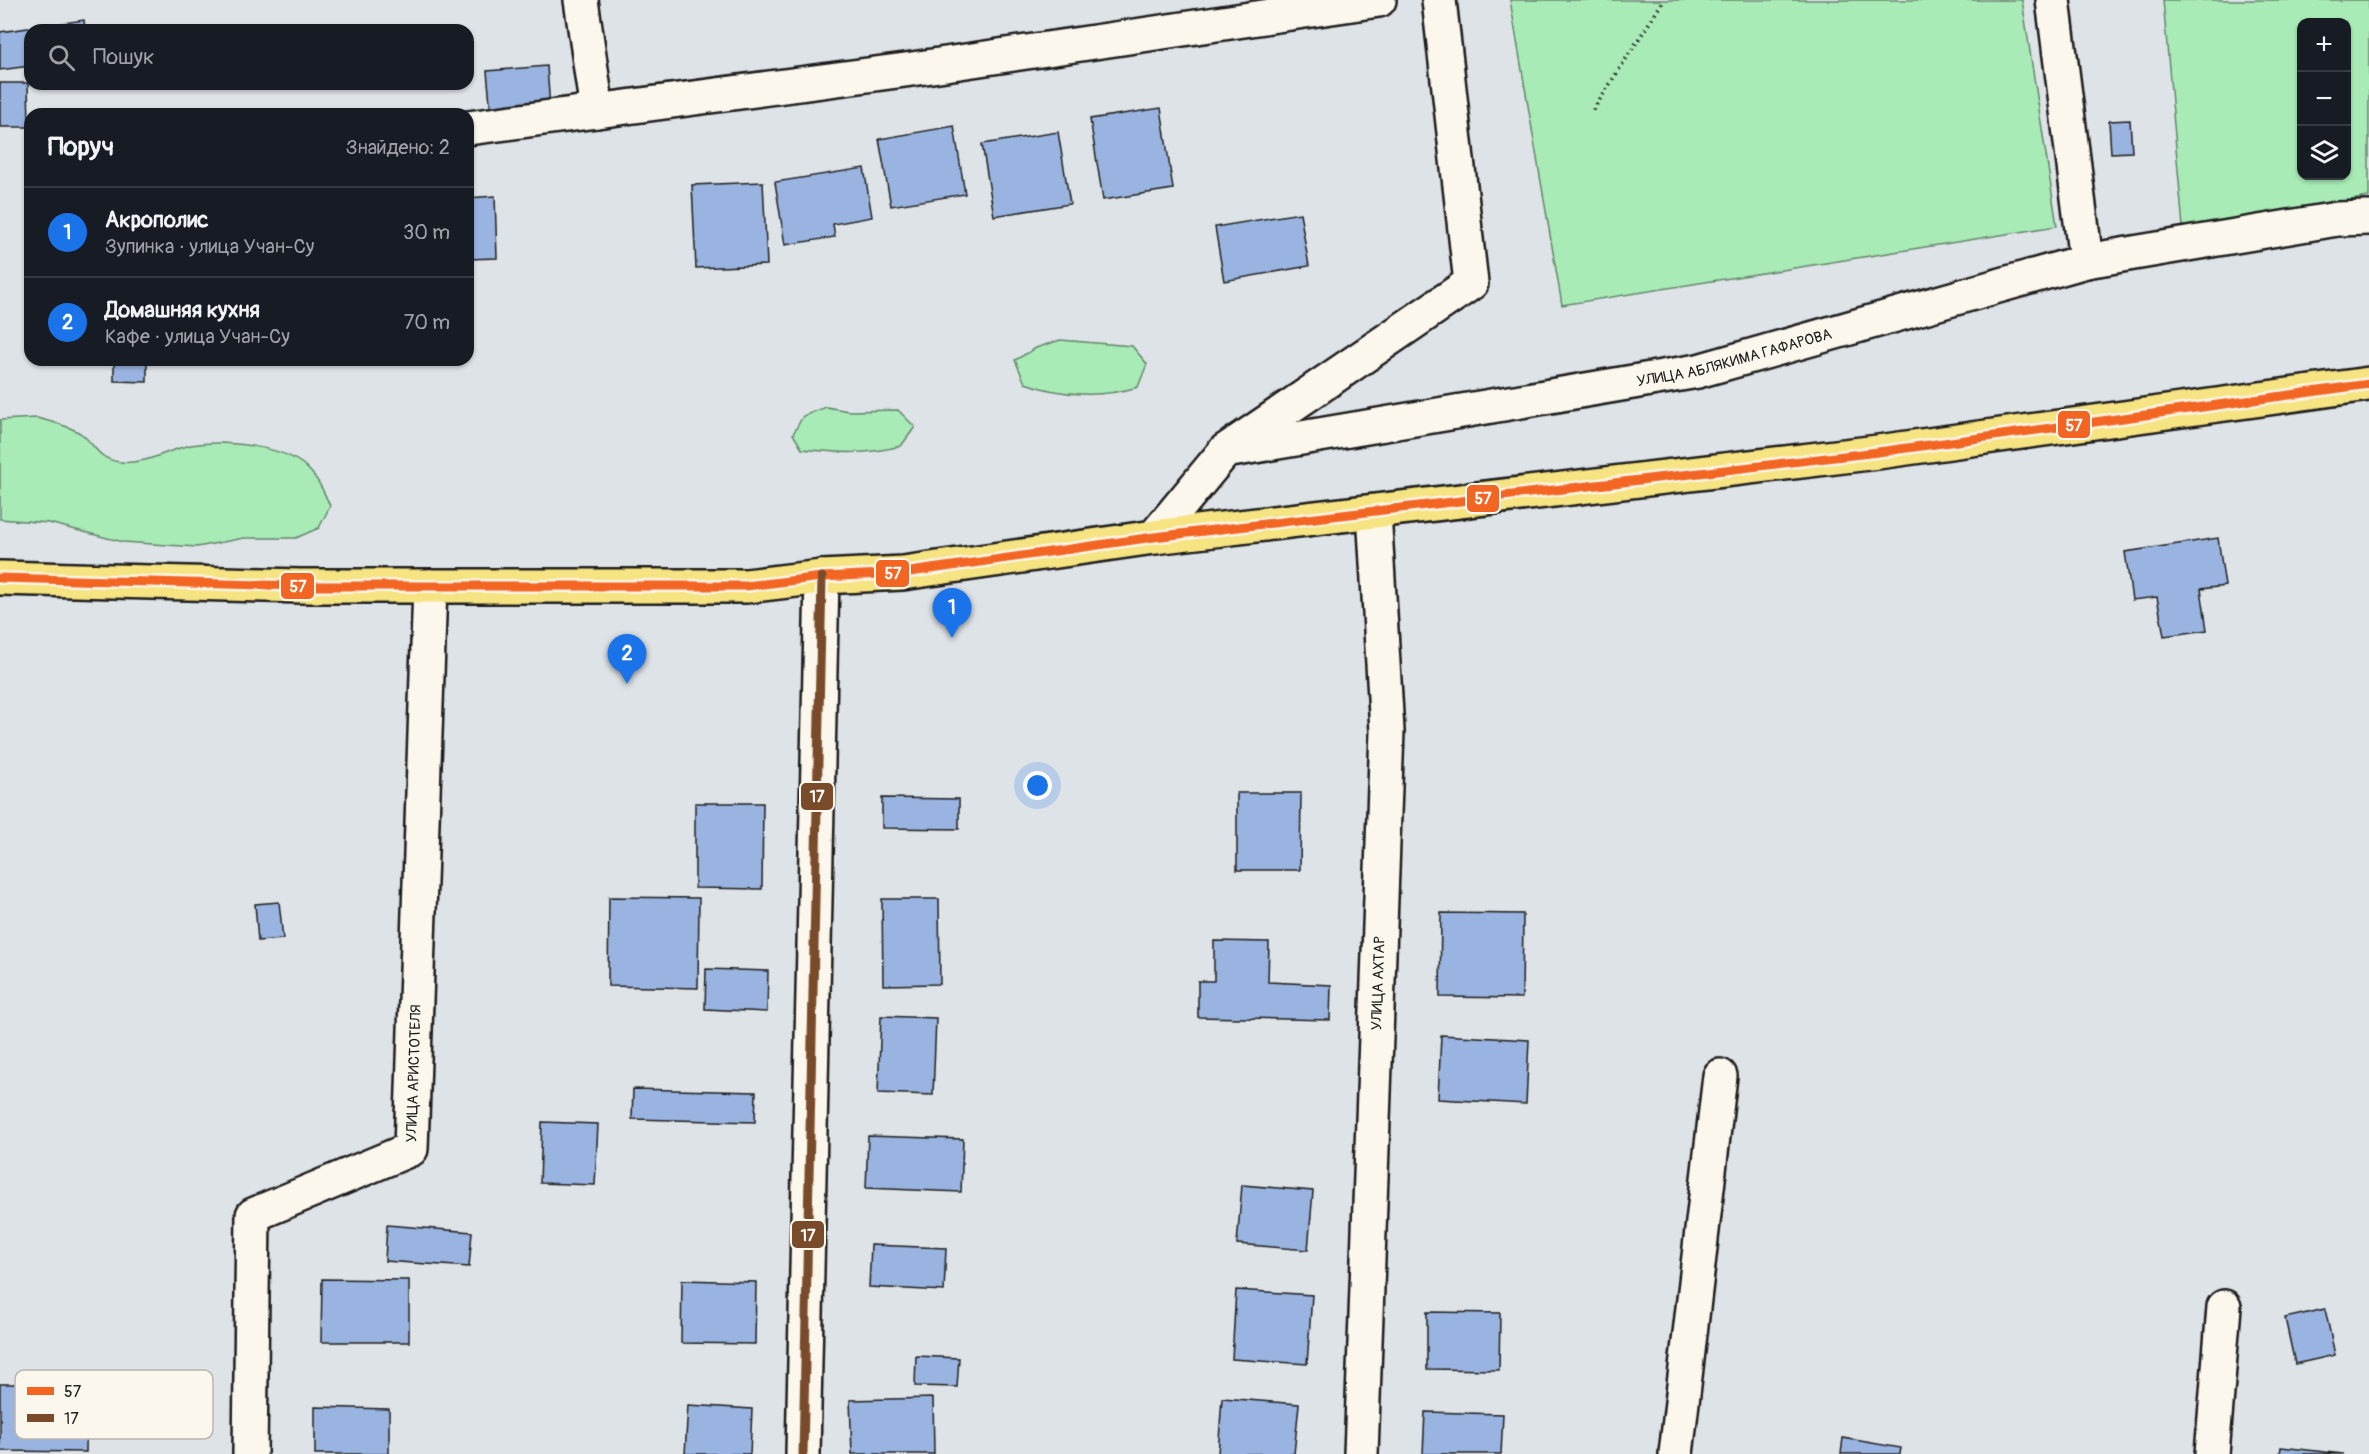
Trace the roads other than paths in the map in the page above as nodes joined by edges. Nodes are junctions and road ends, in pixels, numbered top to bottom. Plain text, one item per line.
1 (581, 0) edge
2 (1379, 0) edge
3 (1439, 0) edge
4 (2053, 0) edge
5 (597, 111) junction
6 (474, 127) edge
7 (2369, 218) edge
8 (2086, 261) junction
9 (2369, 384) edge
10 (1225, 451) junction
11 (1374, 512) junction
12 (1155, 537) junction
13 (822, 577) junction
14 (0, 578) edge
15 (430, 586) junction
16 (1720, 1076) dead end
17 (2224, 1306) dead end
18 (250, 1454) edge
19 (802, 1454) edge
20 (1361, 1454) edge
21 (1676, 1454) edge
22 (2212, 1454) edge

1 - 5 street
2 - 5 street
3 - 10 street
4 - 8 street
5 - 6 street
7 - 8 street, УЛИЦА АБЛЯКИМА ГАФАРОВА
8 - 10 street, УЛИЦА АБЛЯКИМА ГАФАРОВА
9 - 11 main road
10 - 12 street
11 - 12 main road
11 - 20 street, УЛИЦА АХТАР
12 - 13 main road
13 - 15 main road
13 - 19 street
14 - 15 main road
15 - 18 street, УЛИЦА АРИСТОТЕЛЯ
16 - 21 street
17 - 22 street

